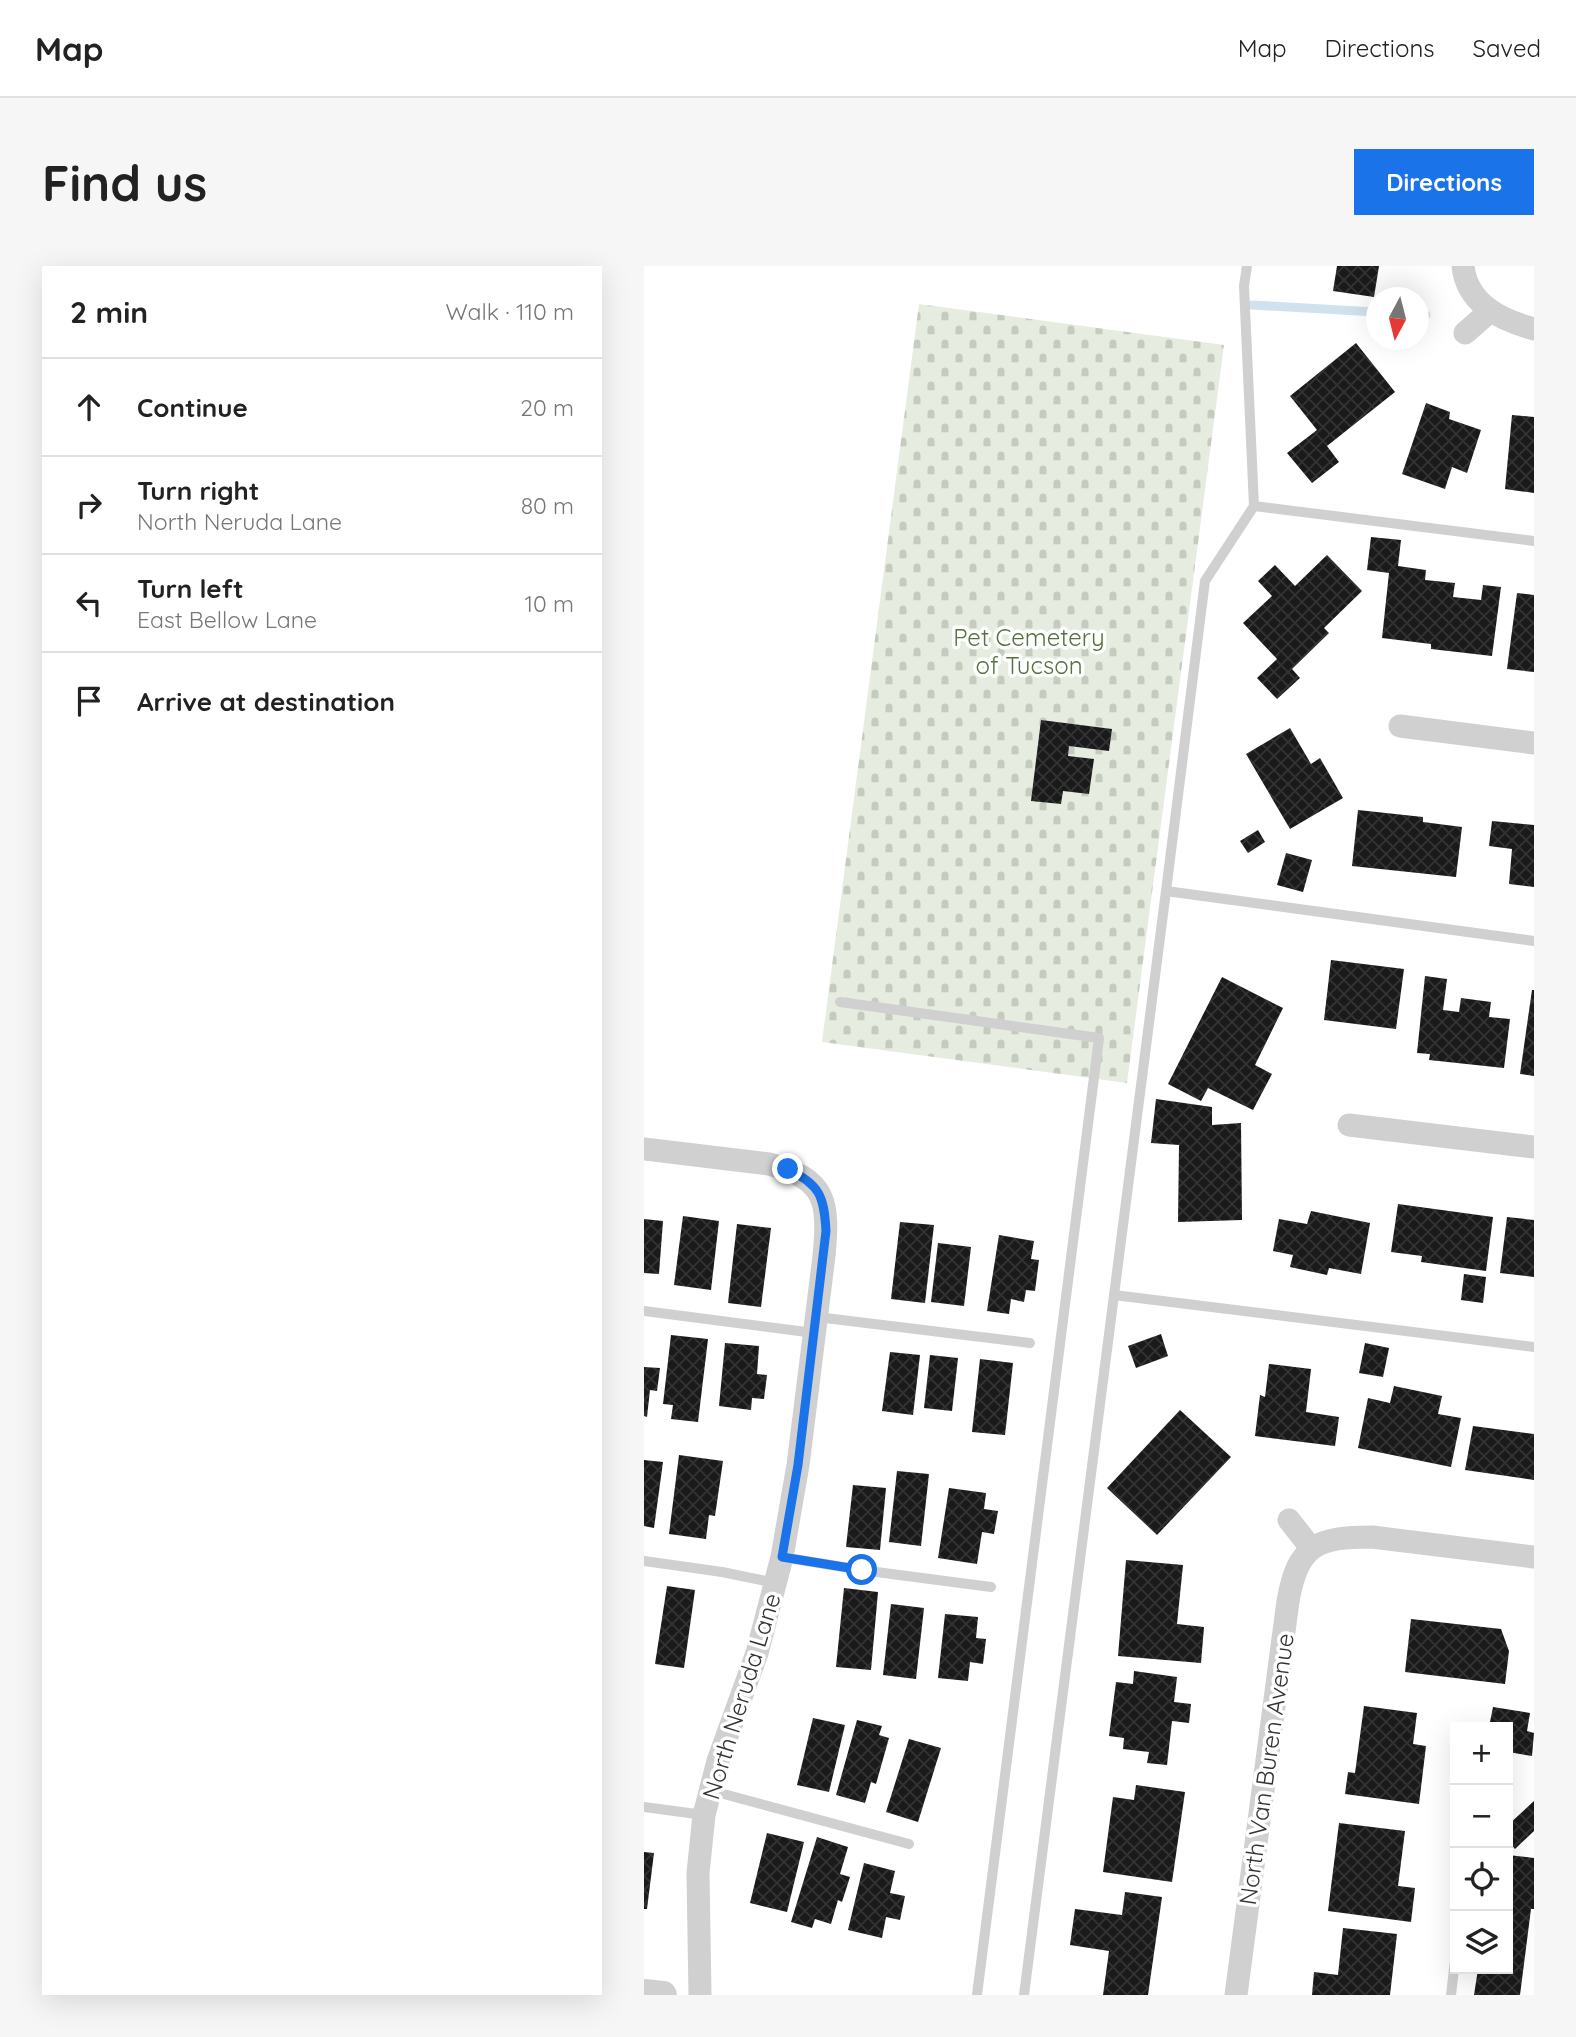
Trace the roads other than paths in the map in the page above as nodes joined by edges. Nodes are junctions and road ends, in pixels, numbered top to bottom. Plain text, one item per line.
1 (1247, 266) edge
2 (1463, 266) edge
3 (1490, 311) junction
4 (1534, 329) edge
5 (1465, 333) dead end
6 (1254, 506) junction
7 (1534, 541) edge
8 (1400, 726) dead end
9 (1534, 743) edge
10 (1166, 891) junction
11 (1534, 941) edge
12 (840, 1002) dead end
13 (1349, 1125) dead end
14 (1534, 1147) edge
15 (644, 1149) edge
16 (1114, 1295) junction
17 (644, 1311) edge
18 (816, 1325) junction
19 (1030, 1343) dead end
20 (1534, 1347) edge
21 (1289, 1520) dead end
22 (1311, 1548) junction
23 (782, 1557) junction
24 (1534, 1557) edge
25 (644, 1561) edge
26 (776, 1583) junction
27 (991, 1587) dead end
28 (709, 1790) junction
29 (644, 1807) edge
30 (704, 1815) junction
31 (909, 1844) dead end
32 (1453, 1974) edge
33 (644, 1993) edge
34 (663, 1995) edge
35 (700, 1995) edge
36 (977, 1995) edge
37 (1024, 1995) edge
38 (1236, 1995) edge
39 (1451, 1995) edge

1 - 6 lane
2 - 3 street
3 - 4 street
3 - 5 street
6 - 7 lane
6 - 10 lane
8 - 9 street
10 - 11 lane
10 - 16 lane
12 - 36 lane
13 - 14 street
15 - 18 street, North Neruda Lane
16 - 20 lane
16 - 37 lane
17 - 18 lane
18 - 19 lane
18 - 23 street, North Neruda Lane
21 - 22 street
22 - 24 street
22 - 38 street, North Van Buren Avenue
23 - 26 street, North Neruda Lane
23 - 27 lane
25 - 26 lane
26 - 28 street, North Neruda Lane
28 - 30 street, North Neruda Lane
28 - 31 lane
29 - 30 lane
30 - 35 street, North Neruda Lane
32 - 39 lane
33 - 34 street

